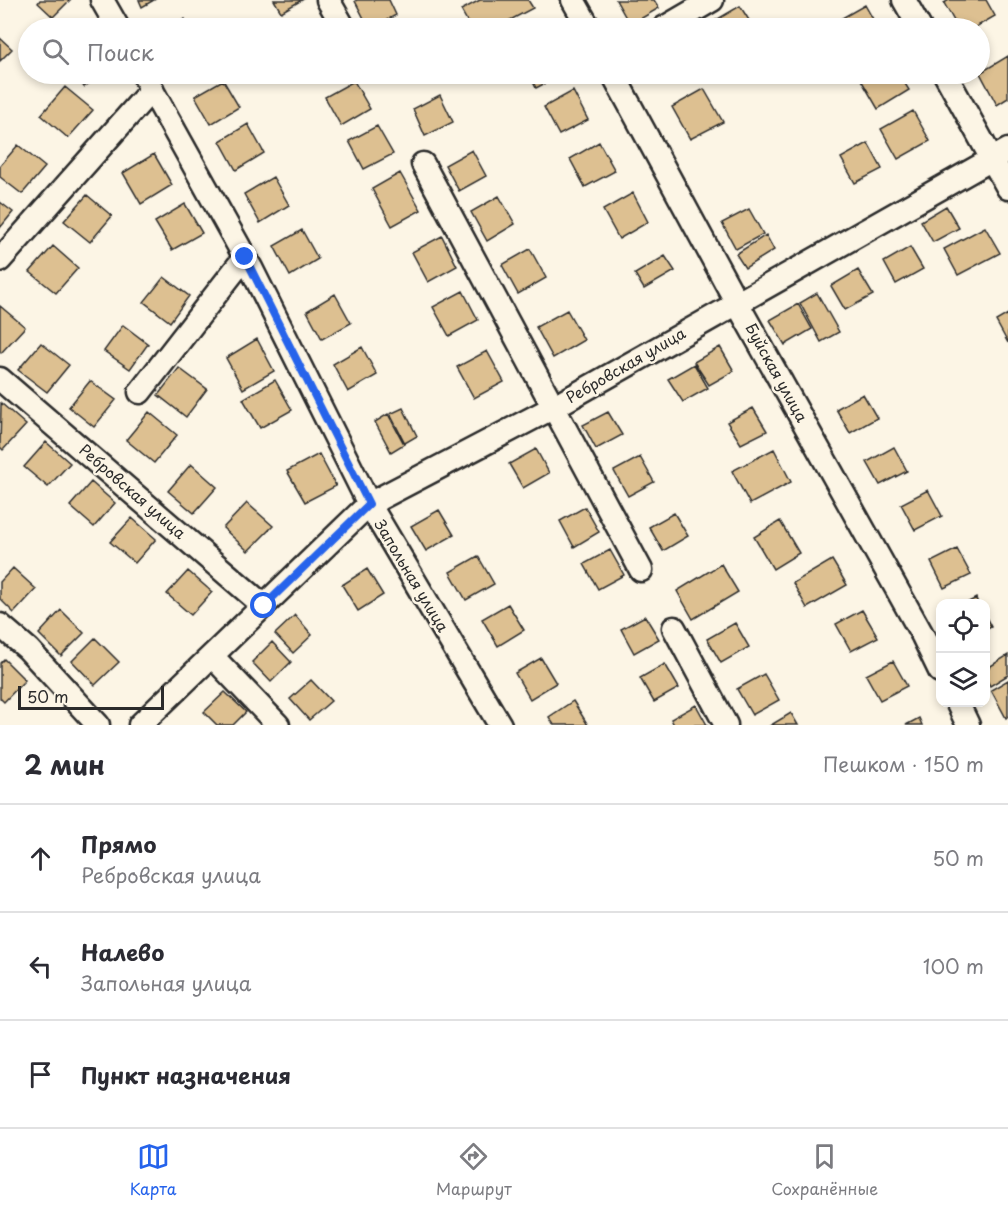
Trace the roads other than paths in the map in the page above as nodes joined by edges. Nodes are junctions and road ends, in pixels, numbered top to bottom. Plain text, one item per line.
1 (102, 0) edge
2 (328, 0) edge
3 (573, 0) edge
4 (711, 0) edge
5 (904, 0) edge
6 (112, 18) edge
7 (338, 18) edge
8 (583, 18) edge
9 (681, 18) edge
10 (914, 18) edge
11 (146, 84) edge
12 (150, 84) edge
13 (618, 84) edge
14 (952, 84) edge
15 (1000, 155) edge
16 (423, 164) dead end
17 (1008, 188) edge
18 (245, 257) junction
19 (0, 260) edge
20 (737, 303) junction
21 (0, 379) edge
22 (140, 392) dead end
23 (554, 407) junction
24 (369, 504) junction
25 (641, 570) dead end
26 (264, 606) junction
27 (0, 625) edge
28 (674, 628) dead end
29 (212, 656) junction
30 (936, 663) edge
31 (959, 707) edge
32 (98, 725) edge
33 (140, 725) edge
34 (278, 725) edge
35 (500, 725) edge
36 (726, 725) edge
37 (968, 725) edge

1 - 6 street
2 - 7 street
3 - 8 street
4 - 9 street
5 - 10 street
11 - 19 street
12 - 18 street, Запольная улица
13 - 20 street, Буйская улица
14 - 15 street
15 - 17 street
15 - 20 street, Ребровская улица
16 - 23 street
18 - 22 street
18 - 24 street, Запольная улица
20 - 23 street, Ребровская улица
20 - 30 street, Буйская улица
21 - 26 street, Ребровская улица
23 - 24 street, Ребровская улица
23 - 25 street
24 - 26 street, Ребровская улица
24 - 35 street, Запольная улица
26 - 29 street, Ребровская улица
27 - 32 street
28 - 36 street
29 - 33 street, Ребровская улица
29 - 34 street
31 - 37 street

